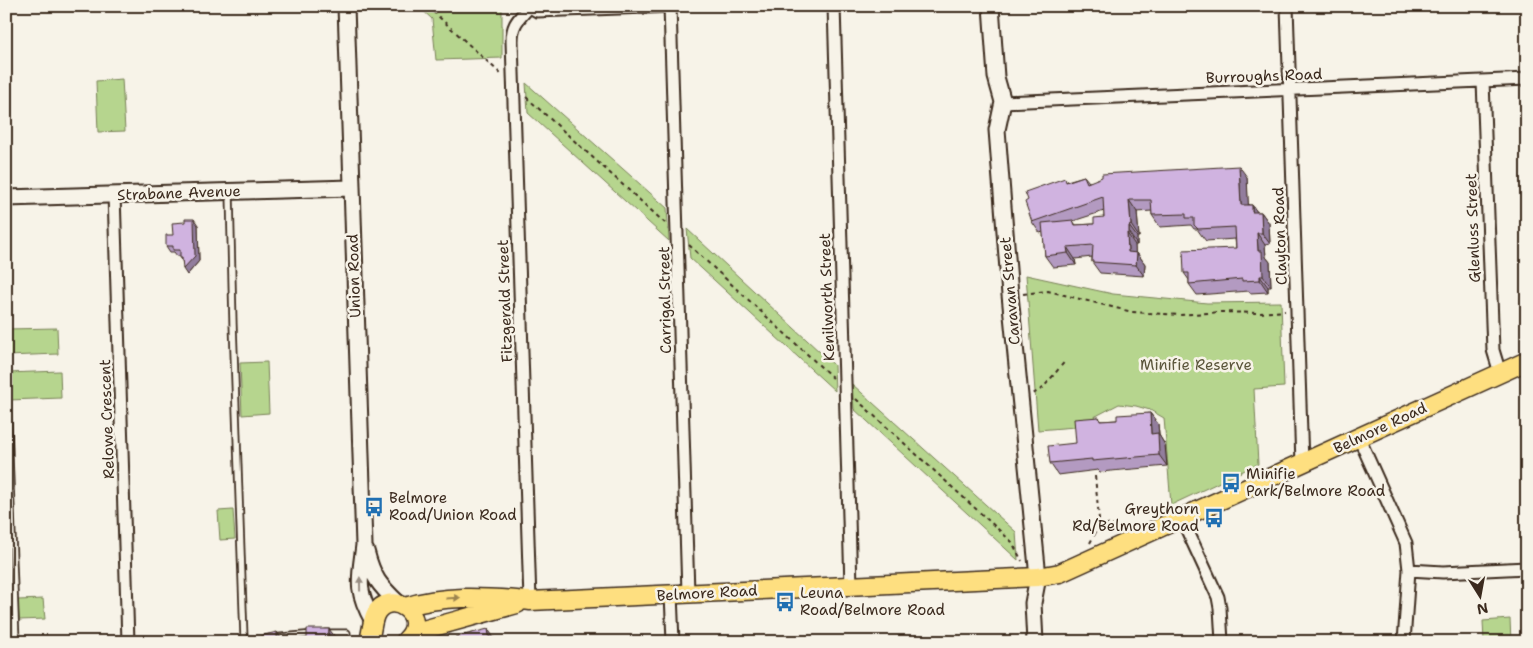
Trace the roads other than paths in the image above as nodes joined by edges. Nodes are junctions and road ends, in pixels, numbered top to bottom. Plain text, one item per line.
1 (346, 6) edge
2 (670, 6) edge
3 (675, 6) edge
4 (834, 6) edge
5 (991, 6) edge
6 (1287, 6) edge
7 (530, 7) edge
8 (1527, 79) edge
9 (1483, 81) junction
10 (1289, 90) junction
11 (1003, 102) junction
12 (351, 188) junction
13 (230, 191) junction
14 (114, 194) junction
15 (6, 198) edge
16 (1527, 361) edge
17 (6, 372) edge
18 (1500, 373) junction
19 (1359, 438) junction
20 (1302, 464) junction
21 (1182, 519) junction
22 (364, 545) junction
23 (1527, 568) edge
24 (1409, 570) junction
25 (1038, 577) junction
26 (851, 586) junction
27 (680, 594) junction
28 (530, 601) junction
29 (402, 606) junction
30 (372, 629) edge
31 (346, 633) dead end
32 (408, 639) edge
33 (16, 642) edge
34 (128, 642) edge
35 (246, 642) edge
36 (260, 642) edge
37 (383, 642) edge
38 (673, 642) edge
39 (1034, 642) edge
40 (1222, 642) edge
41 (1404, 642) edge

1 - 12 street, Union Road
2 - 3 street
2 - 7 street
2 - 27 street, Carrigal Street
4 - 26 street, Kenilworth Street
5 - 11 street, Caravan Street
6 - 10 street, Clayton Road
7 - 28 street, Fitzgerald Street
8 - 9 street, Burroughs Road
9 - 10 street, Burroughs Road
9 - 18 street, Glenluss Street
10 - 11 street, Burroughs Road
10 - 20 street, Clayton Road
11 - 25 street, Caravan Street
12 - 13 street, Strabane Avenue
12 - 22 street, Union Road
13 - 14 street, Strabane Avenue
13 - 35 lane
14 - 15 street, Strabane Avenue
14 - 34 street, Relowe Crescent
16 - 18 main road, Belmore Road
17 - 33 lane
18 - 19 main road, Belmore Road
19 - 20 main road, Belmore Road
19 - 24 street
20 - 21 main road, Belmore Road
21 - 25 main road, Belmore Road
21 - 40 street
22 - 29 street, Union Road
30 -> 22 street, Union Road
23 - 24 street
24 - 41 street
25 - 26 main road, Belmore Road
25 - 39 street, Caravan Street
26 - 27 main road, Belmore Road
27 - 28 main road, Belmore Road
27 - 38 street, Carrigal Street
29 -> 28 main road, Belmore Road
28 - 32 main road, Belmore Road
29 - 30 main road, Belmore Road
29 - 32 main road, Belmore Road
30 - 37 main road
31 - 36 lane

